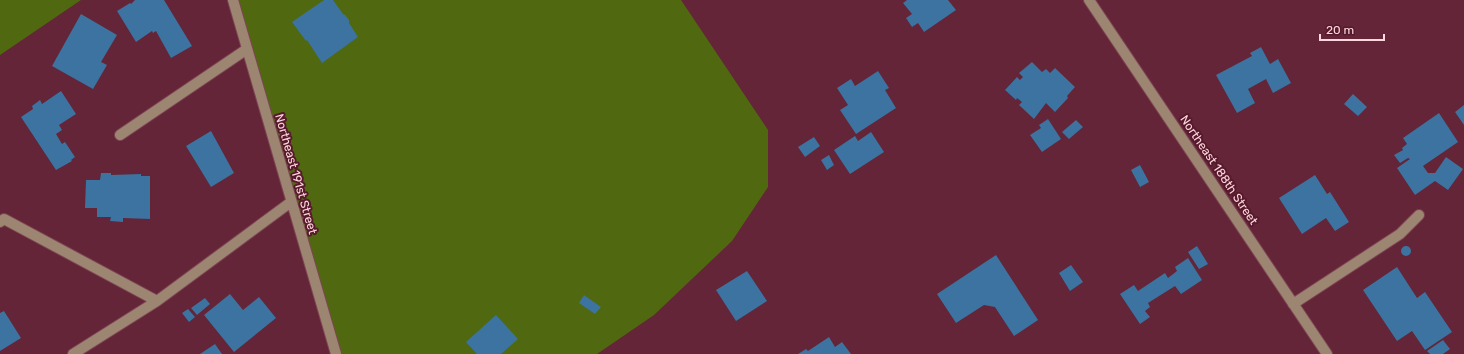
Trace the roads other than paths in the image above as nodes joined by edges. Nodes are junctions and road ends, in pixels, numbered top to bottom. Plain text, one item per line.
1 (233, 0) edge
2 (1089, 0) edge
3 (247, 49) junction
4 (120, 135) dead end
5 (291, 202) junction
6 (1419, 215) dead end
7 (0, 222) edge
8 (157, 301) junction
9 (1294, 304) junction
10 (333, 353) edge
11 (1323, 353) edge
12 (73, 354) edge

1 - 3 street, Northeast 191st Street
2 - 9 street, Northeast 188th Street
3 - 4 street
3 - 5 street, Northeast 191st Street
5 - 8 street
5 - 10 street, Northeast 191st Street
6 - 9 street
7 - 8 street
8 - 12 street
9 - 11 street, Northeast 188th Street

